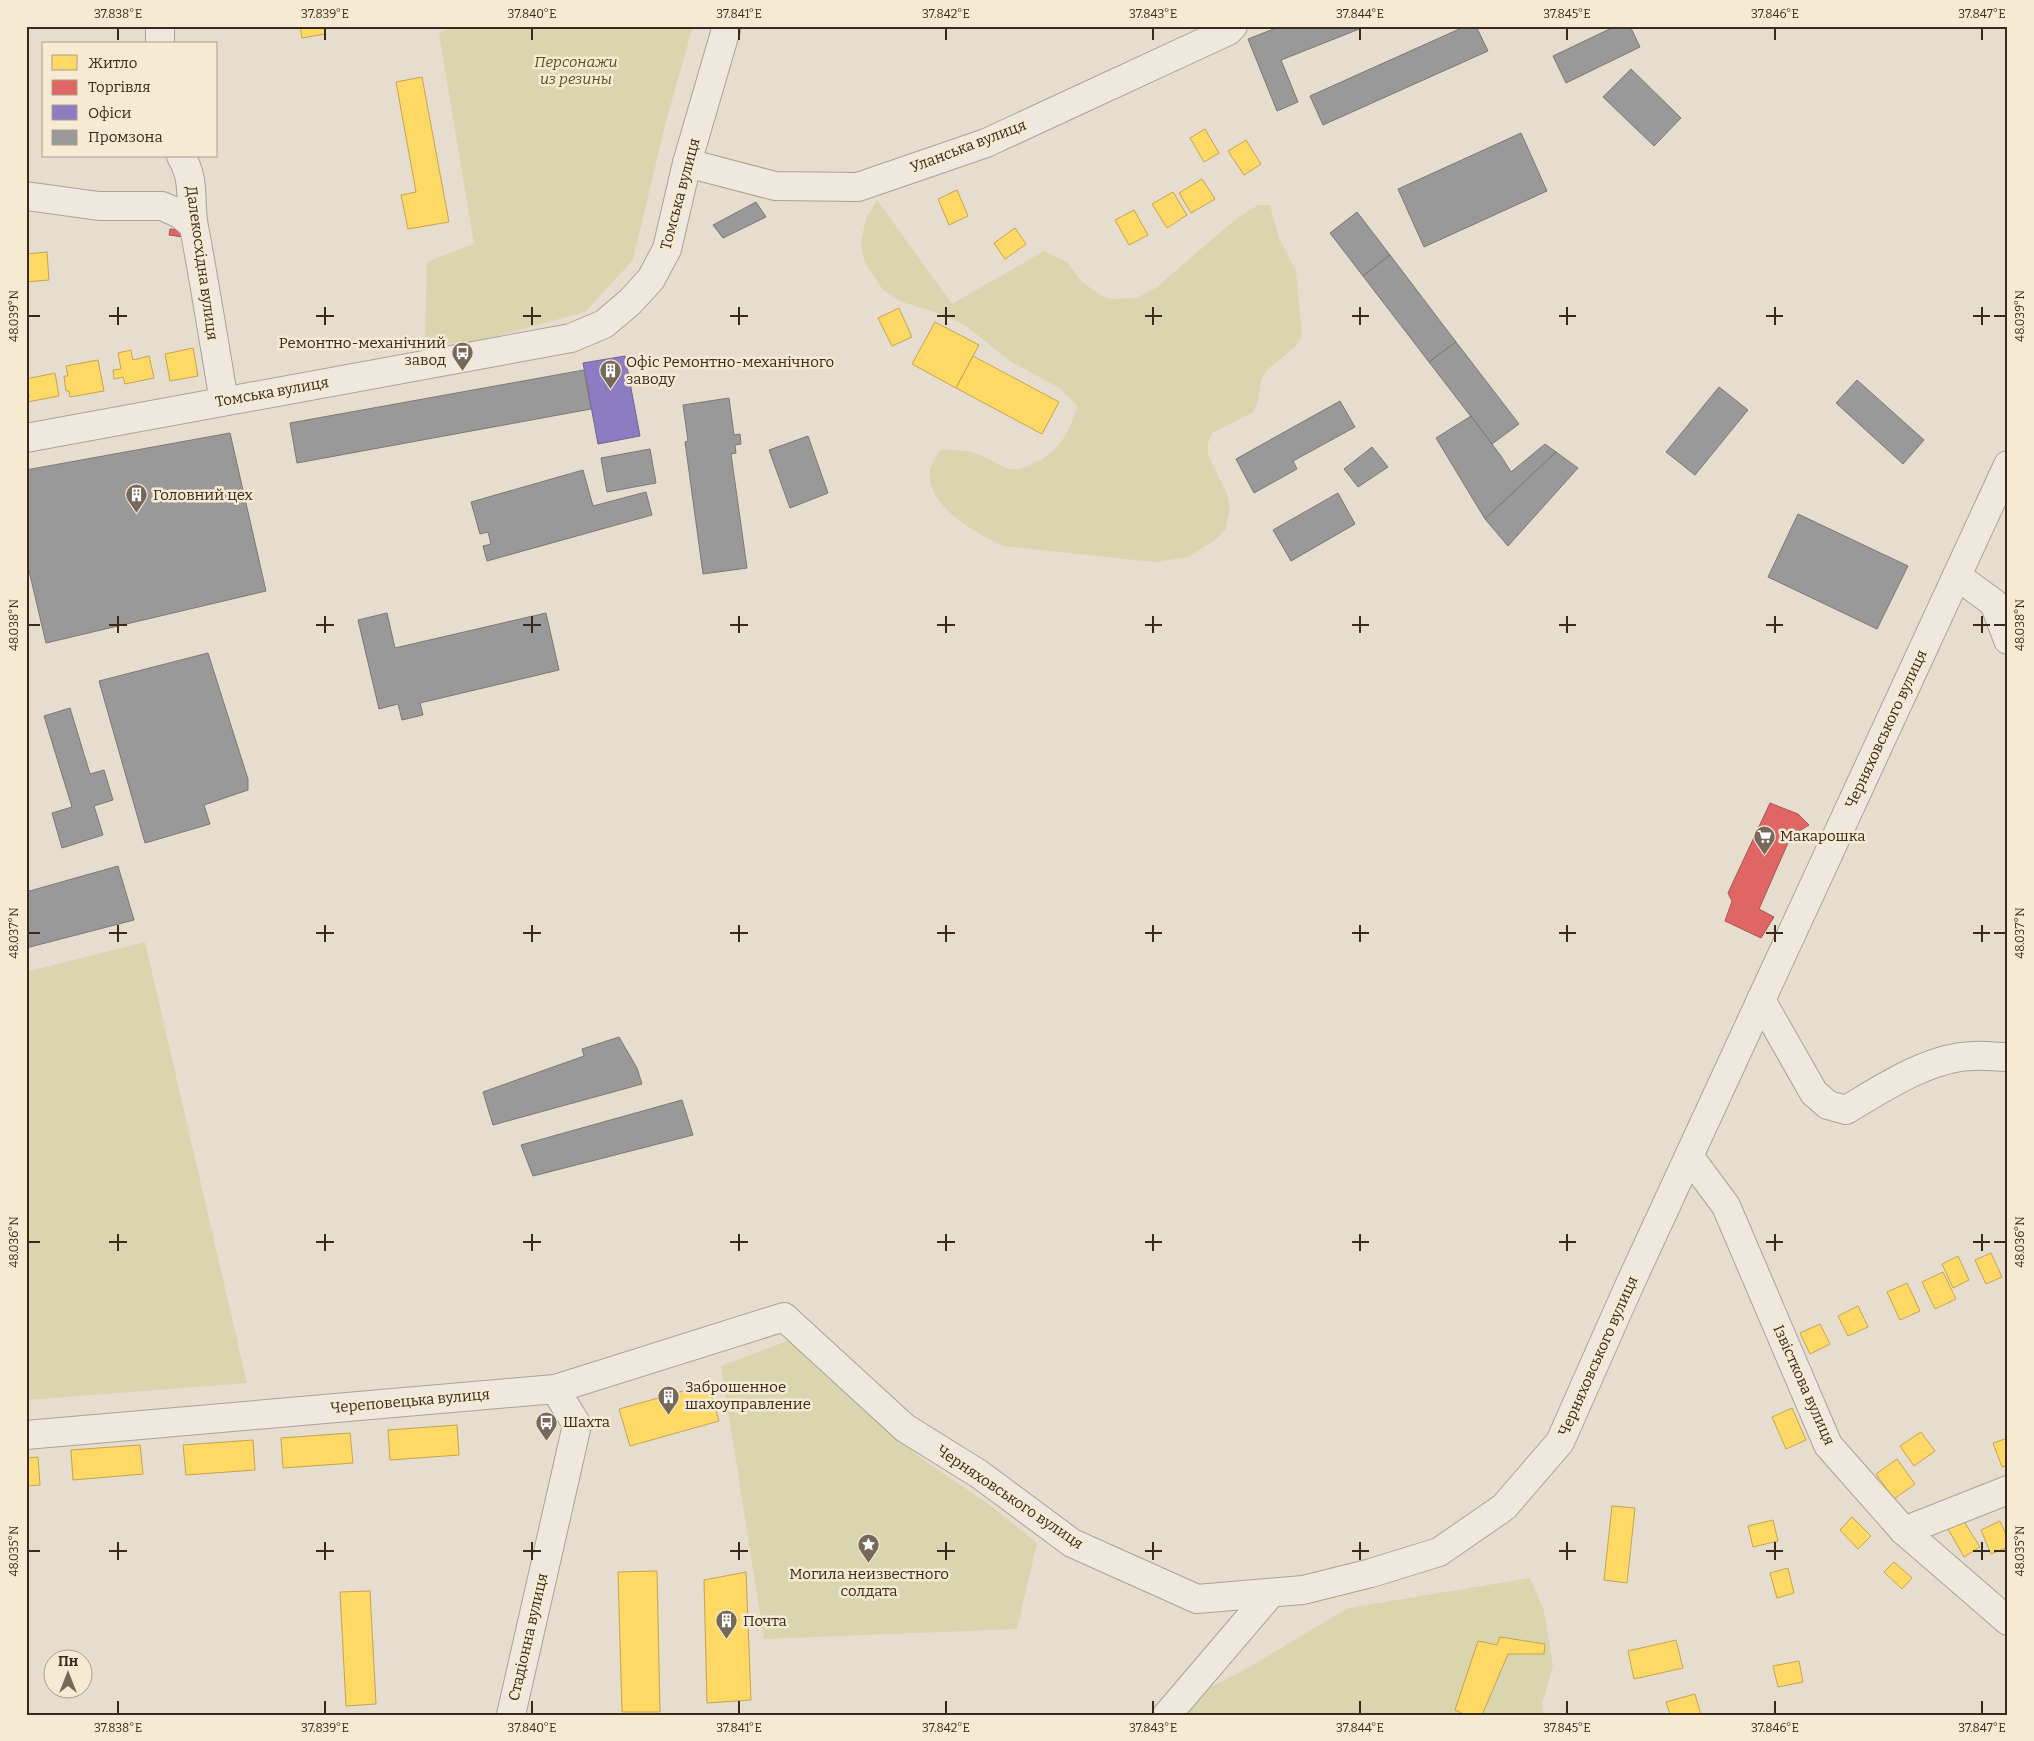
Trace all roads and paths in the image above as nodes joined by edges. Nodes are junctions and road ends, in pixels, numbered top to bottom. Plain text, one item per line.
1 (160, 26) edge
2 (727, 26) edge
3 (1233, 26) edge
4 (160, 42) edge
5 (182, 158) edge
6 (687, 164) junction
7 (26, 196) edge
8 (193, 225) junction
9 (224, 401) junction
10 (26, 438) edge
11 (2005, 480) edge
12 (1957, 576) junction
13 (2008, 640) edge
14 (1761, 1000) junction
15 (2008, 1057) edge
16 (1689, 1156) junction
17 (784, 1317) joint
18 (555, 1389) junction
19 (26, 1434) edge
20 (2008, 1490) edge
21 (1904, 1531) junction
22 (1271, 1593) junction
23 (2008, 1621) edge
24 (511, 1715) edge
25 (1167, 1715) edge

1 - 4 street
2 - 6 street, Томська вулиця
3 - 6 street, Уланська вулиця
5 - 8 street, Далекосхідна вулиця
6 - 9 street, Томська вулиця
7 - 8 street
8 - 9 street, Далекосхідна вулиця
9 - 10 street, Томська вулиця
11 - 12 street, Черняховського вулиця
12 - 13 street
12 - 14 street, Черняховського вулиця
14 - 15 street
14 - 16 street, Черняховського вулиця
16 - 21 street, Iзвiсткова вулиця
16 - 22 street, Черняховського вулиця
17 - 18 street, Череповецька вулиця
17 - 22 street, Черняховського вулиця
18 - 19 street, Череповецька вулиця
18 - 24 street, Стадіонна вулиця
20 - 21 street
21 - 23 street, Iзвiсткова вулиця
22 - 25 street

